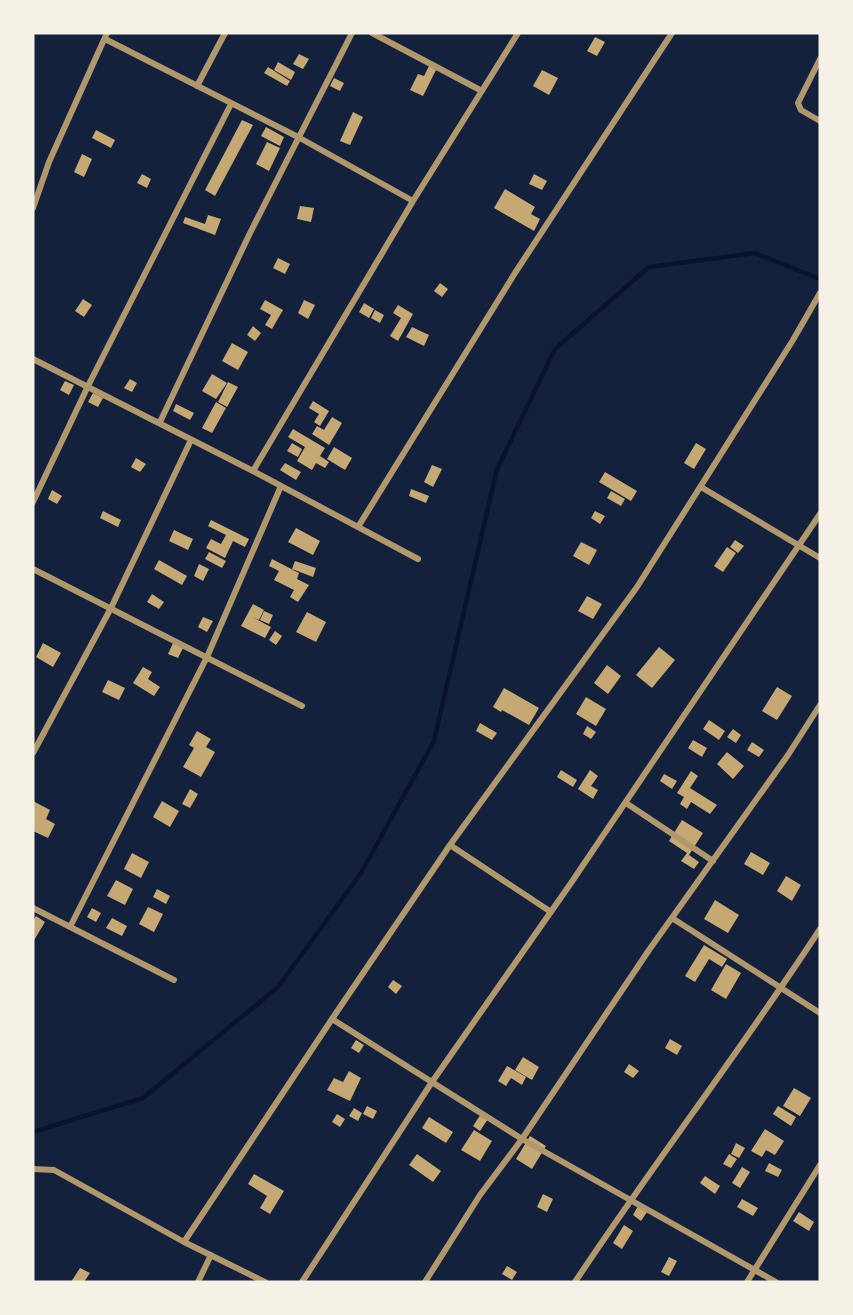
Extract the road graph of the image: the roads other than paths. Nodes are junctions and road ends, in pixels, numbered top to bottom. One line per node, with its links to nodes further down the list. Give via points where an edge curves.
1 (225, 33): 8 (street)
2 (352, 33): 12 (street)
3 (372, 33): 9 (street)
4 (518, 33): 9 (street)
5 (672, 33): 25 (street, via 515,273)
6 (106, 36): 8 (street); 14 (street, via 49,162)
7 (820, 59): 11 (street, via 798,103 801,110)
8 (196, 86): 10 (street)
9 (482, 91): 13 (street)
10 (231, 104): 12 (street); 17 (street)
11 (820, 121)
12 (298, 137): 13 (street); 18 (street)
13 (413, 201): 20 (street)
14 (33, 208)
15 (820, 293): 22 (street)
16 (33, 359): 17 (street)
17 (88, 386): 18 (street); 23 (street)
18 (160, 422): 19 (street)
19 (191, 440): 20 (street); 30 (street)
20 (253, 471): 21 (street)
21 (281, 486): 25 (street); 31 (street)
22 (701, 487): 26 (street); 36 (street, via 637,587)
23 (33, 502)
24 (820, 514): 26 (street)
25 (358, 527): 28 (street)
26 (800, 546): 27 (street); 35 (street)
27 (820, 558)
28 (418, 559)
29 (33, 569): 30 (street)
30 (111, 608): 31 (street); 34 (street)
31 (207, 657): 33 (street); 41 (street)
32 (820, 705): 37 (street)
33 (302, 706)
34 (33, 753)
35 (626, 803): 37 (street); 39 (street)
36 (450, 845): 39 (street); 46 (street)
37 (713, 861): 40 (street)
38 (33, 908): 41 (street)
39 (551, 912): 47 (street)
40 (672, 918): 44 (street); 48 (street)
41 (70, 927): 43 (street)
42 (820, 929): 44 (street)
43 (174, 980)
44 (782, 988): 45 (street); 51 (street)
45 (820, 1013)
46 (332, 1019): 47 (street); 52 (street)
47 (432, 1082): 48 (street); 57 (street)
48 (522, 1139): 51 (street); 58 (street, via 480,1195)
49 (820, 1165): 54 (street)
50 (33, 1169): 52 (street, via 54,1170)
51 (629, 1200): 54 (street); 59 (street)
52 (184, 1242): 53 (street)
53 (211, 1255): 55 (street); 56 (street)
54 (755, 1269): 60 (street); 61 (street)
55 (198, 1282)
56 (265, 1282)
57 (302, 1282)
58 (425, 1282)
59 (575, 1282)
60 (747, 1282)
61 (776, 1282)

